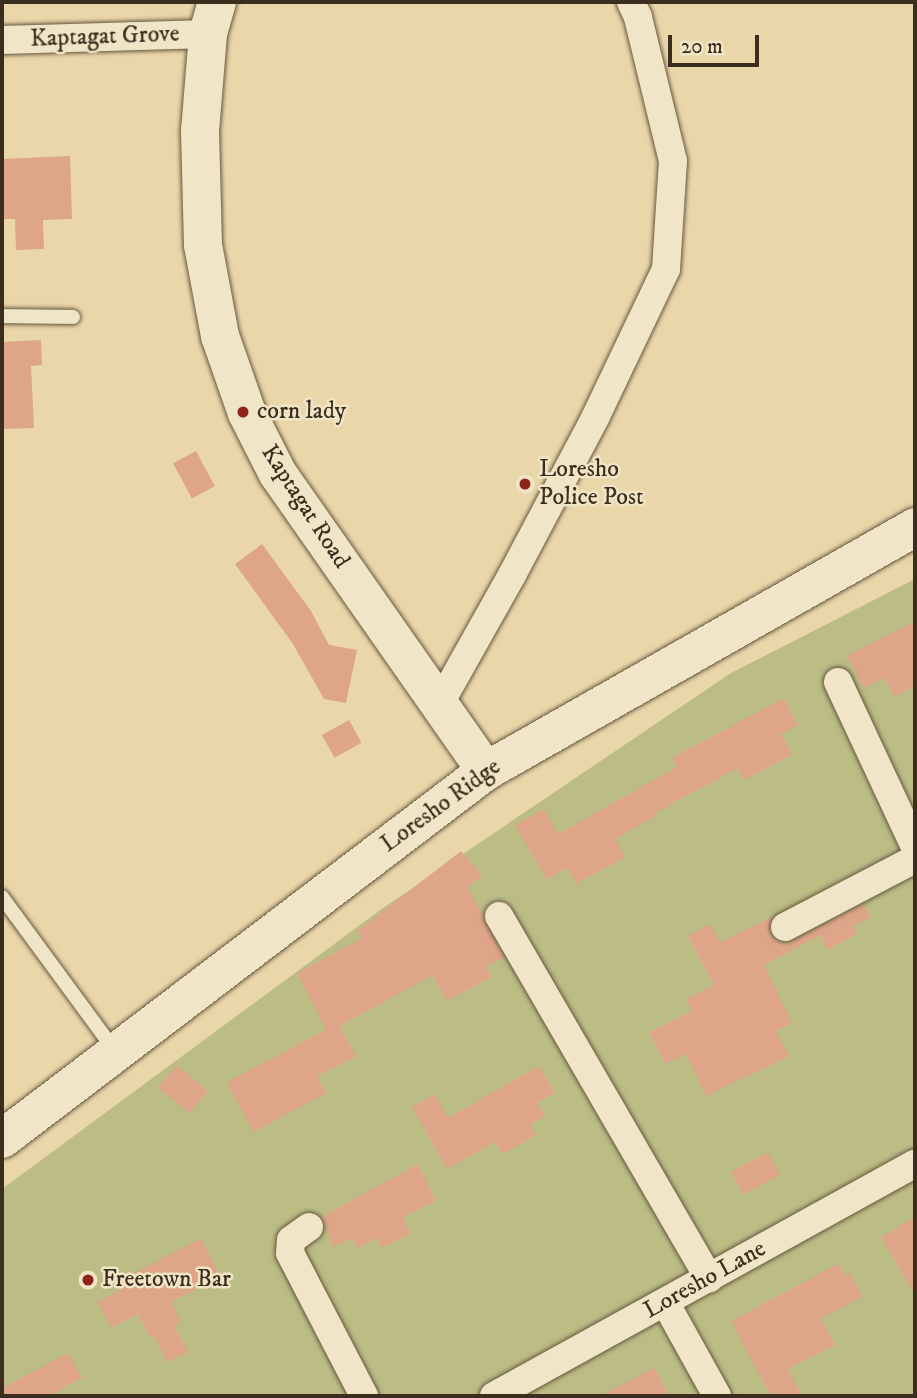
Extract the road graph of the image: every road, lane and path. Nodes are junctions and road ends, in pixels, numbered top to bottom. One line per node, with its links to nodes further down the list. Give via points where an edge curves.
1 (631, 2): 8 (street, via 673,162 666,269 595,418)
2 (213, 18): 3 (street, Kaptagat Grove); 8 (main road, Kaptagat Road, via 200,131 203,245 220,335 247,413 278,474)
3 (2, 40)
4 (2, 316): 5 (lane)
5 (72, 317)
6 (915, 527): 9 (main road, Loresho Ridge)
7 (838, 682): 10 (street)
8 (439, 705): 9 (main road, Kaptagat Road)
9 (486, 771): 15 (main road, Loresho Ridge)
10 (915, 847)
11 (915, 859): 14 (street)
12 (2, 897): 15 (lane)
13 (499, 916): 19 (street)
14 (785, 927)
15 (116, 1052): 16 (main road, Loresho Ridge)
16 (2, 1139)
17 (915, 1164): 19 (street, Loresho Lane)
18 (309, 1227): 21 (street, via 291,1241 290,1253)
19 (709, 1278): 20 (street, Loresho Lane)
20 (665, 1302): 22 (street, Loresho Lane); 23 (street)
21 (364, 1396)
22 (494, 1396)
23 (717, 1396)

